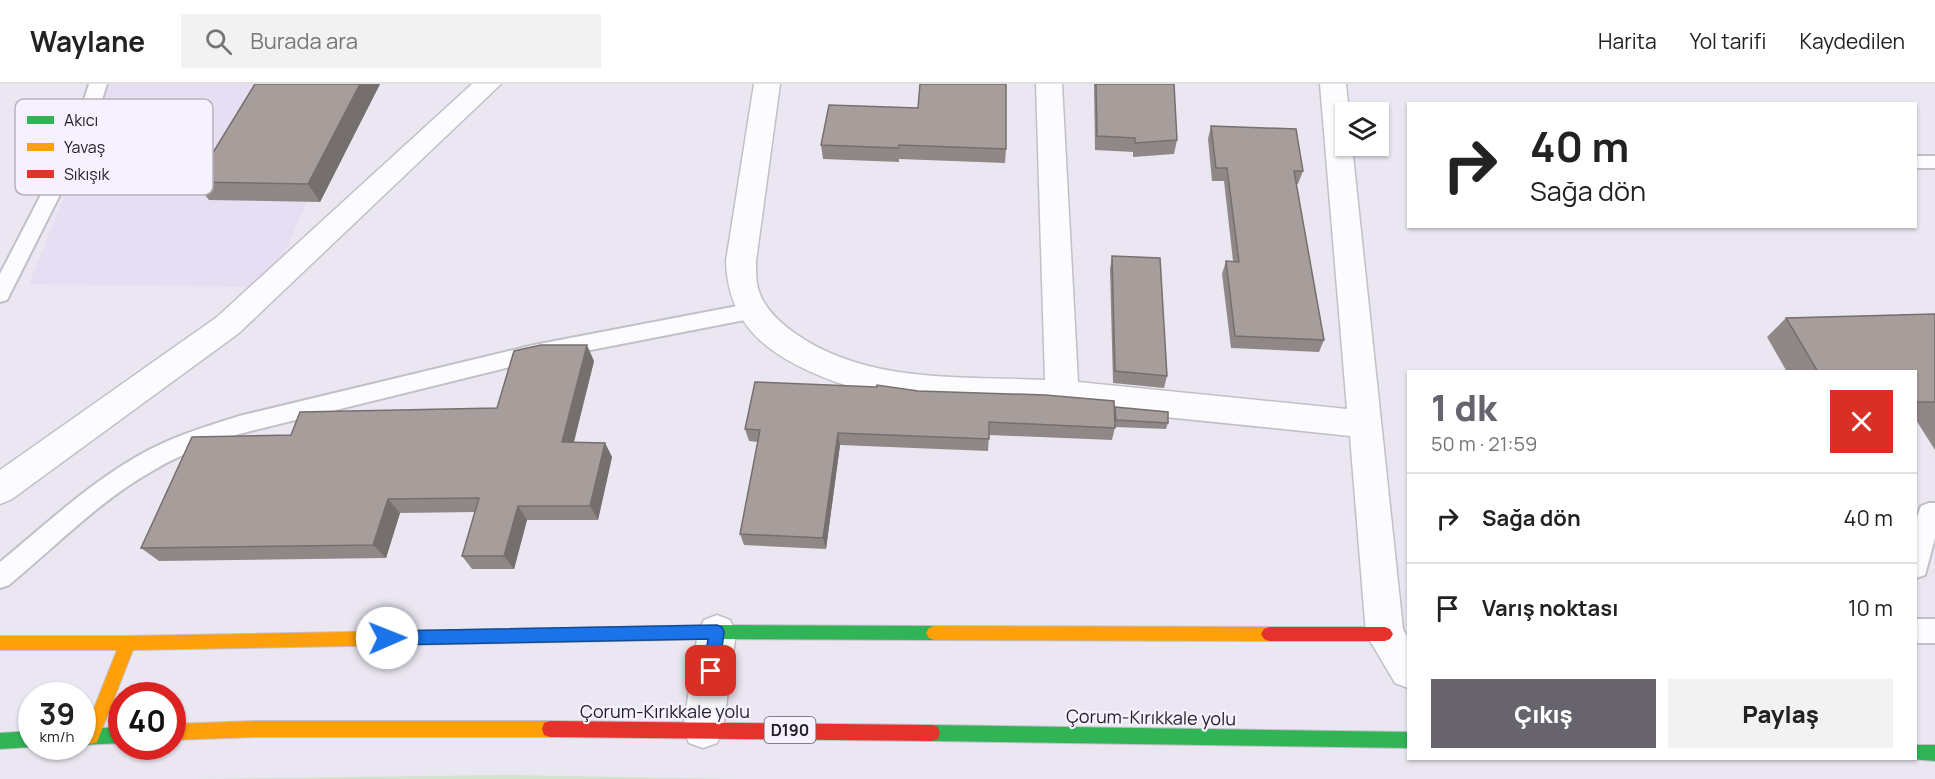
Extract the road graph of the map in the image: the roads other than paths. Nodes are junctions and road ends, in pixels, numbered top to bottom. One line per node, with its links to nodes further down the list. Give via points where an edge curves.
1 (98, 84): 6 (lane)
2 (488, 84): 14 (street, via 228,325)
3 (767, 84): 11 (street, via 741,261 742,285)
4 (1049, 84): 12 (street)
5 (1333, 84): 13 (street)
6 (93, 99)
7 (1917, 162): 8 (lane)
8 (1935, 162)
9 (50, 195): 10 (lane)
10 (0, 294)
11 (753, 311): 12 (street, via 770,332 797,351 864,379 897,386); 17 (lane, via 534,353 207,435 145,463 115,482)
12 (1062, 394): 13 (street)
13 (1365, 424): 21 (street)
14 (0, 489)
15 (1935, 513): 16 (lane, via 1929,513)
16 (1917, 563)
17 (0, 577)
18 (1917, 631): 19 (lane)
19 (1935, 631)
20 (717, 632): 21 (main road); 23 (main road); 26 (street)
21 (1397, 634): 24 (street)
22 (0, 643): 23 (main road)
23 (128, 643): 25 (main road)
24 (1407, 667)
25 (96, 716)
26 (704, 729): 27 (main road, Çorum-Kırıkkale yolu / D190); 29 (main road, Çorum-Kırıkkale yolu / D190)
27 (186, 731)
28 (18, 740): 30 (main road)
29 (1407, 740)
30 (0, 741)
31 (1917, 753): 32 (main road)
32 (1935, 753)

